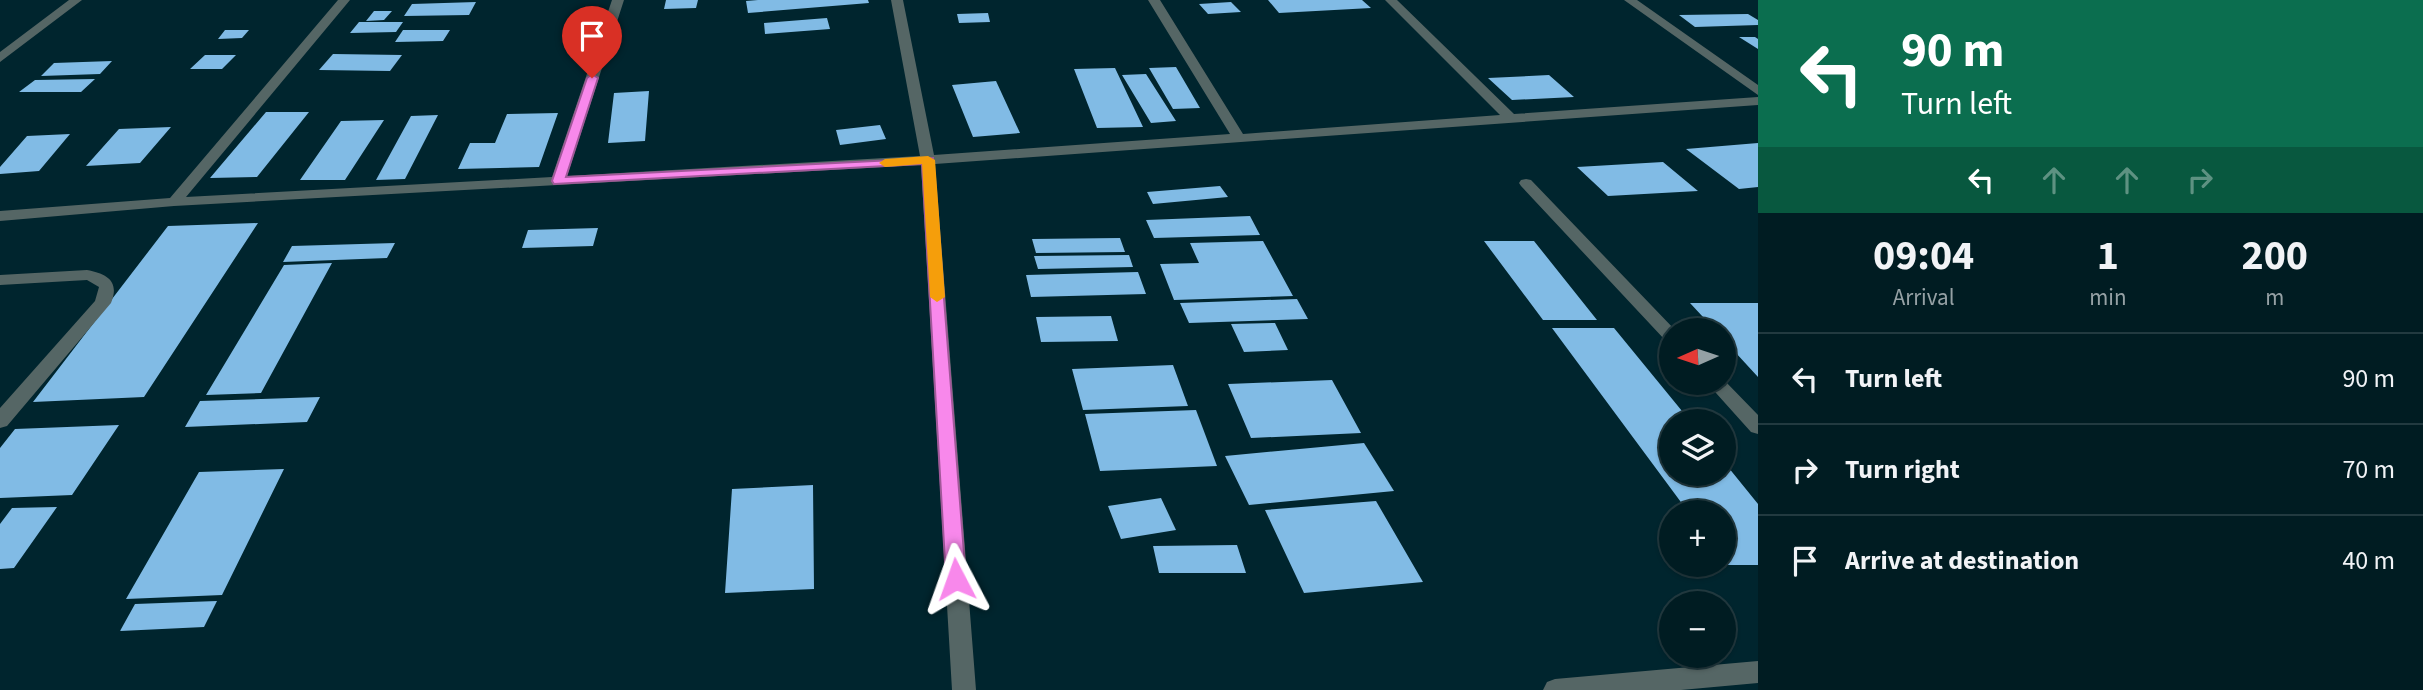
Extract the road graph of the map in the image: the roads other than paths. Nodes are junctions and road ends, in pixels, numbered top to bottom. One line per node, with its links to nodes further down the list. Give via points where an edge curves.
1 (76, 0): 8 (street)
2 (344, 0): 16 (street)
3 (618, 0): 14 (street)
4 (897, 0): 13 (street)
5 (1154, 0): 12 (street)
6 (1391, 0): 11 (street)
7 (1630, 0): 9 (street)
8 (0, 58)
9 (1758, 91)
10 (1758, 101): 11 (street)
11 (1511, 119): 12 (street)
12 (1239, 138): 13 (street)
13 (928, 160): 14 (street); 24 (street)
14 (558, 181): 16 (street)
15 (1527, 183): 19 (street)
16 (174, 202): 17 (street)
17 (0, 216)
18 (0, 280): 21 (street, via 87,275 100,277 109,290 103,303)
19 (1659, 323)
20 (1728, 396): 22 (street)
21 (0, 421)
22 (1758, 427)
23 (1758, 672): 25 (street)
24 (964, 690)
25 (1555, 690)

